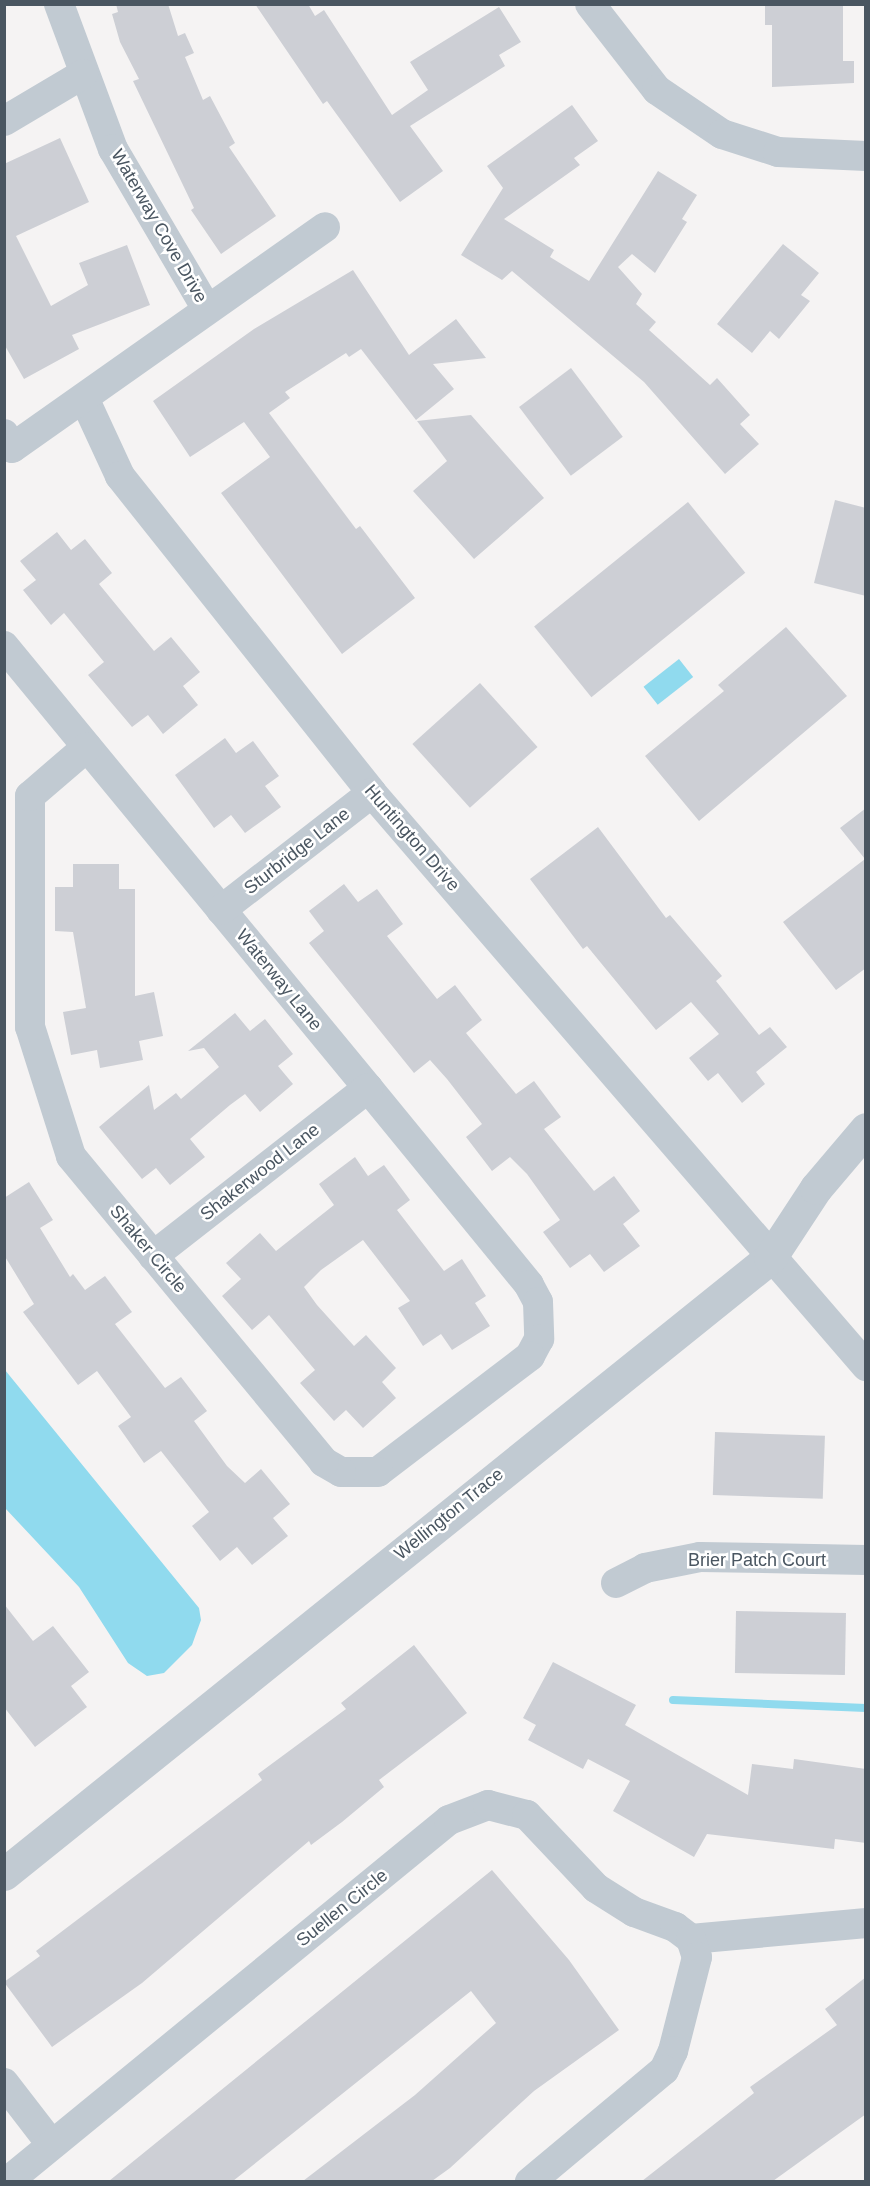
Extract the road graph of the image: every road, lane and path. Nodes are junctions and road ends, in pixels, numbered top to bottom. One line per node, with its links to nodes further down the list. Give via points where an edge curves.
1 (59, 4): 3 (street, Waterway Cove Drive)
2 (590, 4): 5 (street, via 657,90 722,134 778,152)
3 (83, 74): 4 (street); 7 (street, Waterway Cove Drive, via 113,149)
4 (4, 121)
5 (866, 156)
6 (325, 227): 7 (street)
7 (207, 309): 8 (street, Waterway Cove Drive)
8 (84, 398): 9 (street, Waterway Cove Drive, via 12,448); 12 (street, Huntington Drive, via 120,476)
9 (4, 434)
10 (4, 646): 11 (street, Waterway Lane)
11 (87, 747): 13 (street, Waterway Lane); 16 (street, Shaker Circle, via 30,796 30,1027 71,1156)
12 (372, 793): 13 (street, Sturbridge Lane); 17 (street, Huntington Drive)
13 (221, 910): 14 (street, Waterway Lane)
14 (368, 1088): 16 (street, Shakerwood Lane); 18 (street, Waterway Lane, via 529,1285)
15 (866, 1129): 17 (street, Wellington Trace, via 816,1188)
16 (153, 1256): 18 (street, Shaker Circle, via 324,1462 350,1473 378,1472 395,1463 521,1363 539,1339)
17 (770, 1258): 19 (street, Huntington Drive); 22 (street, Wellington Trace)
18 (542, 1320)
19 (866, 1366)
20 (866, 1560): 21 (street, Brier Patch Court, via 700,1557 645,1568)
21 (616, 1583)
22 (4, 1874)
23 (866, 1923): 24 (street)
24 (691, 1939): 26 (street, Suellen Circle, via 596,1888 528,1815 488,1805 467,1810); 28 (street, via 697,1957 673,2051 664,2070)
25 (4, 2083): 26 (street)
26 (52, 2145): 27 (street, Suellen Circle)
27 (7, 2181)
28 (530, 2181)

